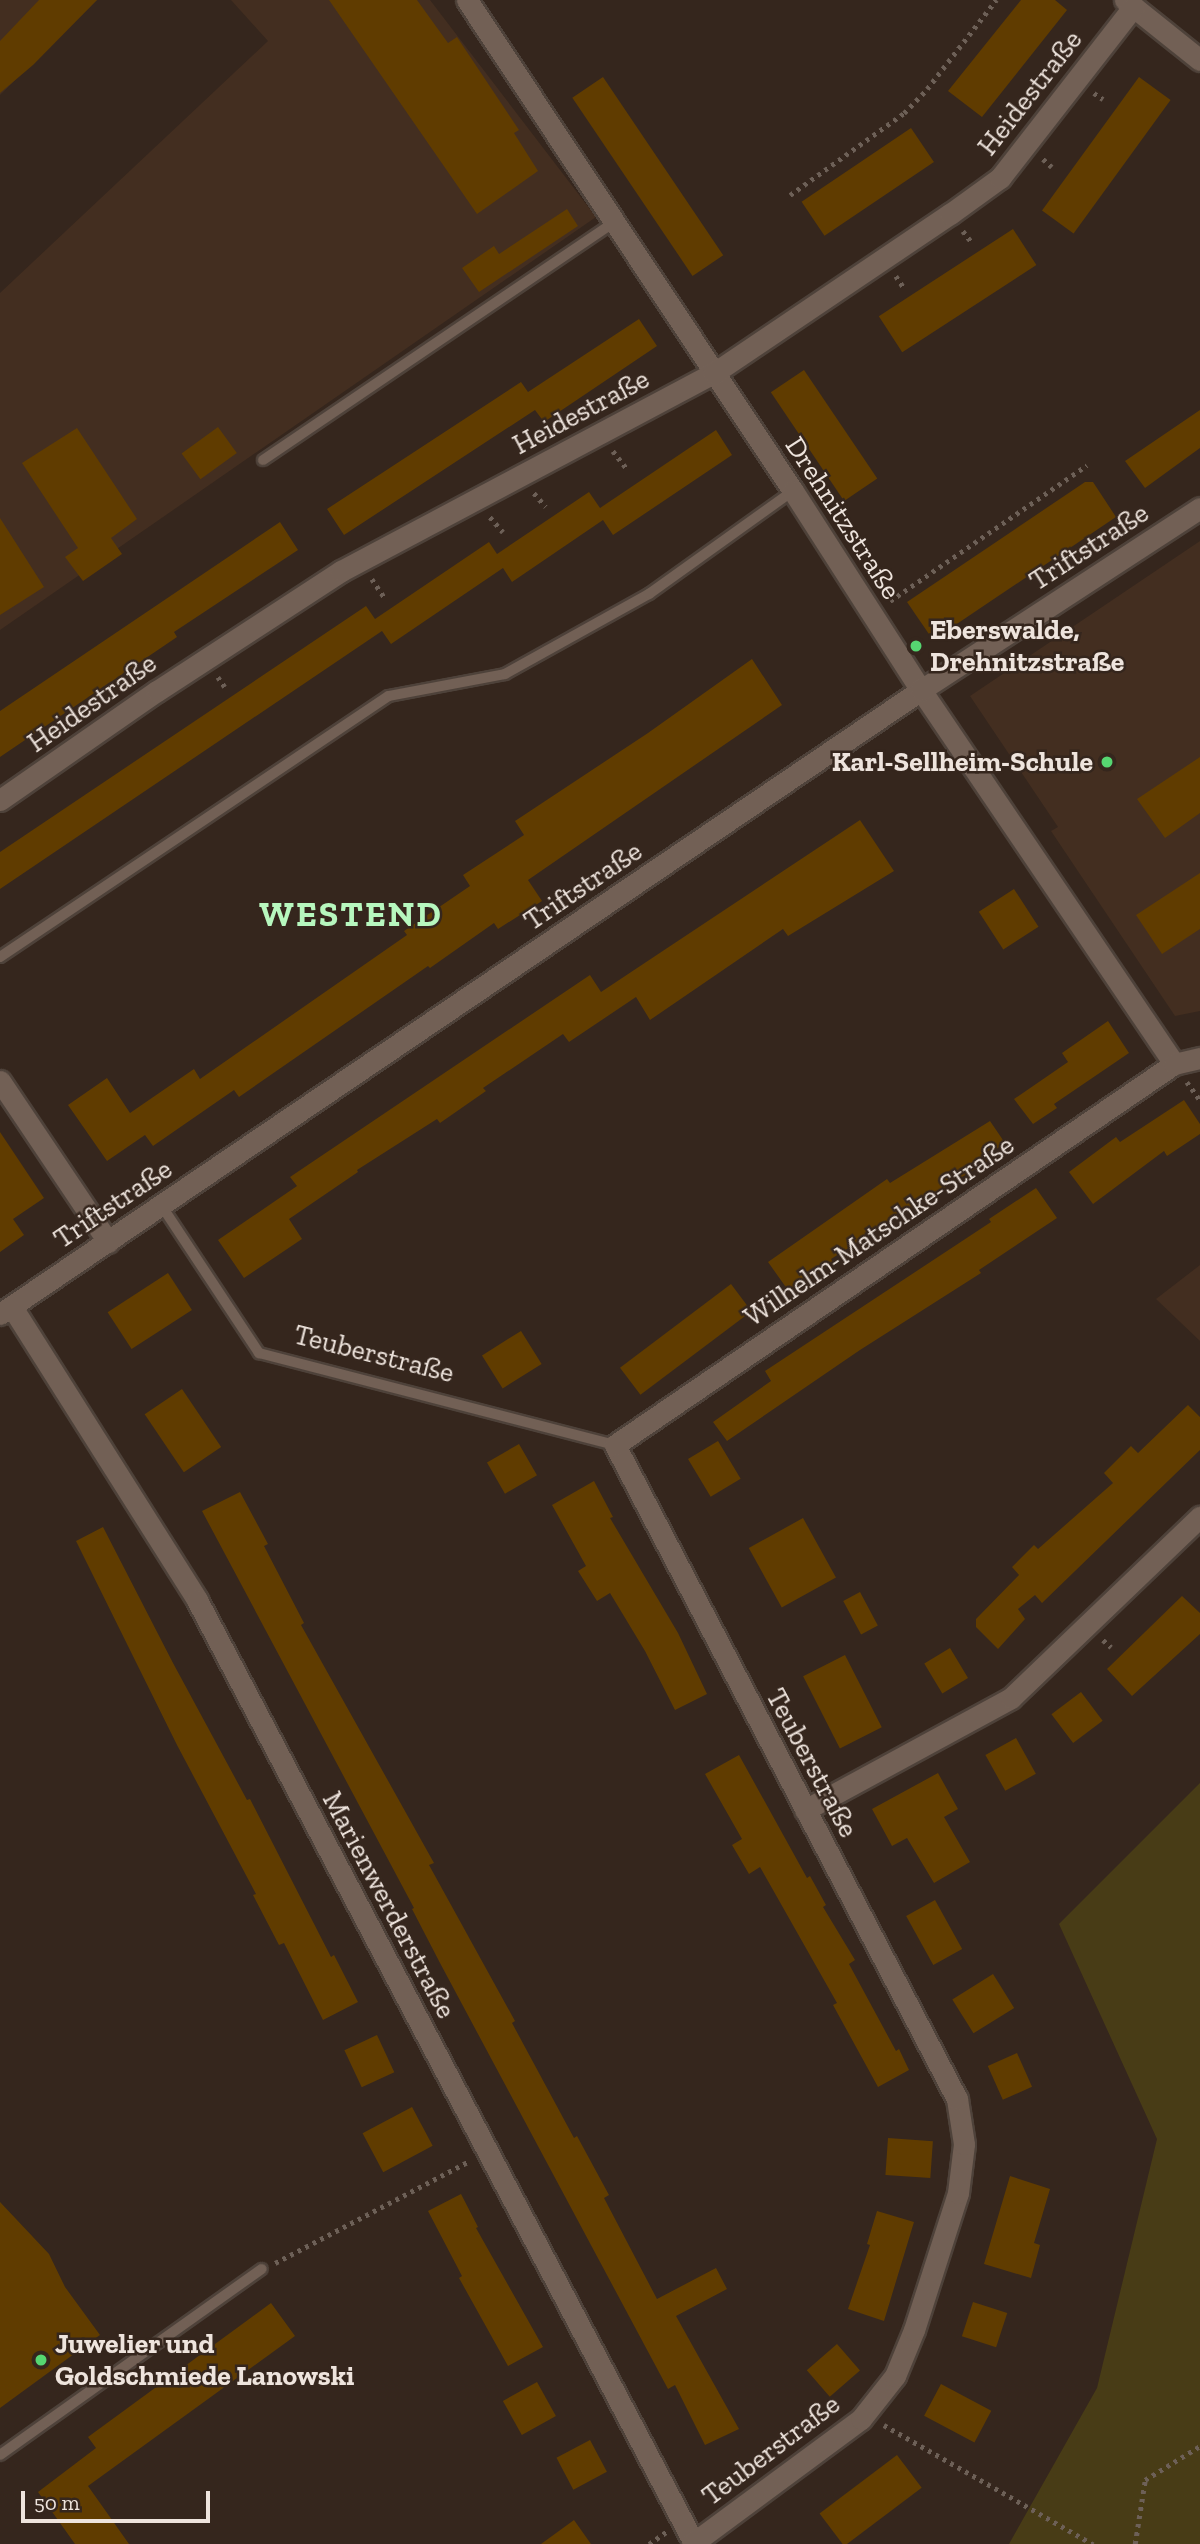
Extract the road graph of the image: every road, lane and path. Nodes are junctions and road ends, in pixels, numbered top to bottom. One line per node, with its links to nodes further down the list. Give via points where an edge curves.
1 (996, 0): 5 (path, via 904,113)
2 (1129, 4): 4 (street); 7 (street, Heidestraße, via 1000,178)
3 (480, 5): 6 (street, Drehnitzstraße)
4 (1200, 60)
5 (790, 195)
6 (615, 222): 7 (street, Drehnitzstraße); 8 (lane)
7 (714, 373): 10 (street, Drehnitzstraße); 14 (street, Heidestraße, via 341,571)
8 (263, 460)
9 (1087, 465): 12 (path)
10 (793, 491): 12 (street, Drehnitzstraße); 15 (lane, via 649,594 505,674 388,696)
11 (1200, 508): 13 (street, Triftstraße)
12 (872, 614): 13 (street, Drehnitzstraße)
13 (921, 690): 17 (street, Drehnitzstraße); 19 (street, Triftstraße)
14 (0, 800)
15 (0, 957)
16 (1200, 1058): 17 (street)
17 (1174, 1064): 22 (street, Wilhelm-Matschke-Straße)
18 (0, 1081): 20 (street)
19 (161, 1205): 20 (street, Triftstraße); 22 (lane, Teuberstraße, via 259,1353)
20 (108, 1242): 21 (street, Triftstraße)
21 (6, 1311): 25 (street, Marienwerderstraße, via 197,1600)
22 (615, 1445): 24 (street, Teuberstraße)
23 (1200, 1517): 24 (street, via 1011,1698)
24 (805, 1810): 27 (street, Teuberstraße, via 957,2099 964,2144 958,2193 914,2330 895,2376)
25 (488, 2152): 26 (path); 30 (street, Marienwerderstraße)
26 (262, 2269): 29 (lane)
27 (865, 2414): 30 (street, Teuberstraße); 31 (path)
28 (1200, 2446): 32 (path, via 1145,2480)
29 (0, 2455)
30 (693, 2543)
31 (1093, 2544)
32 (1135, 2544)

